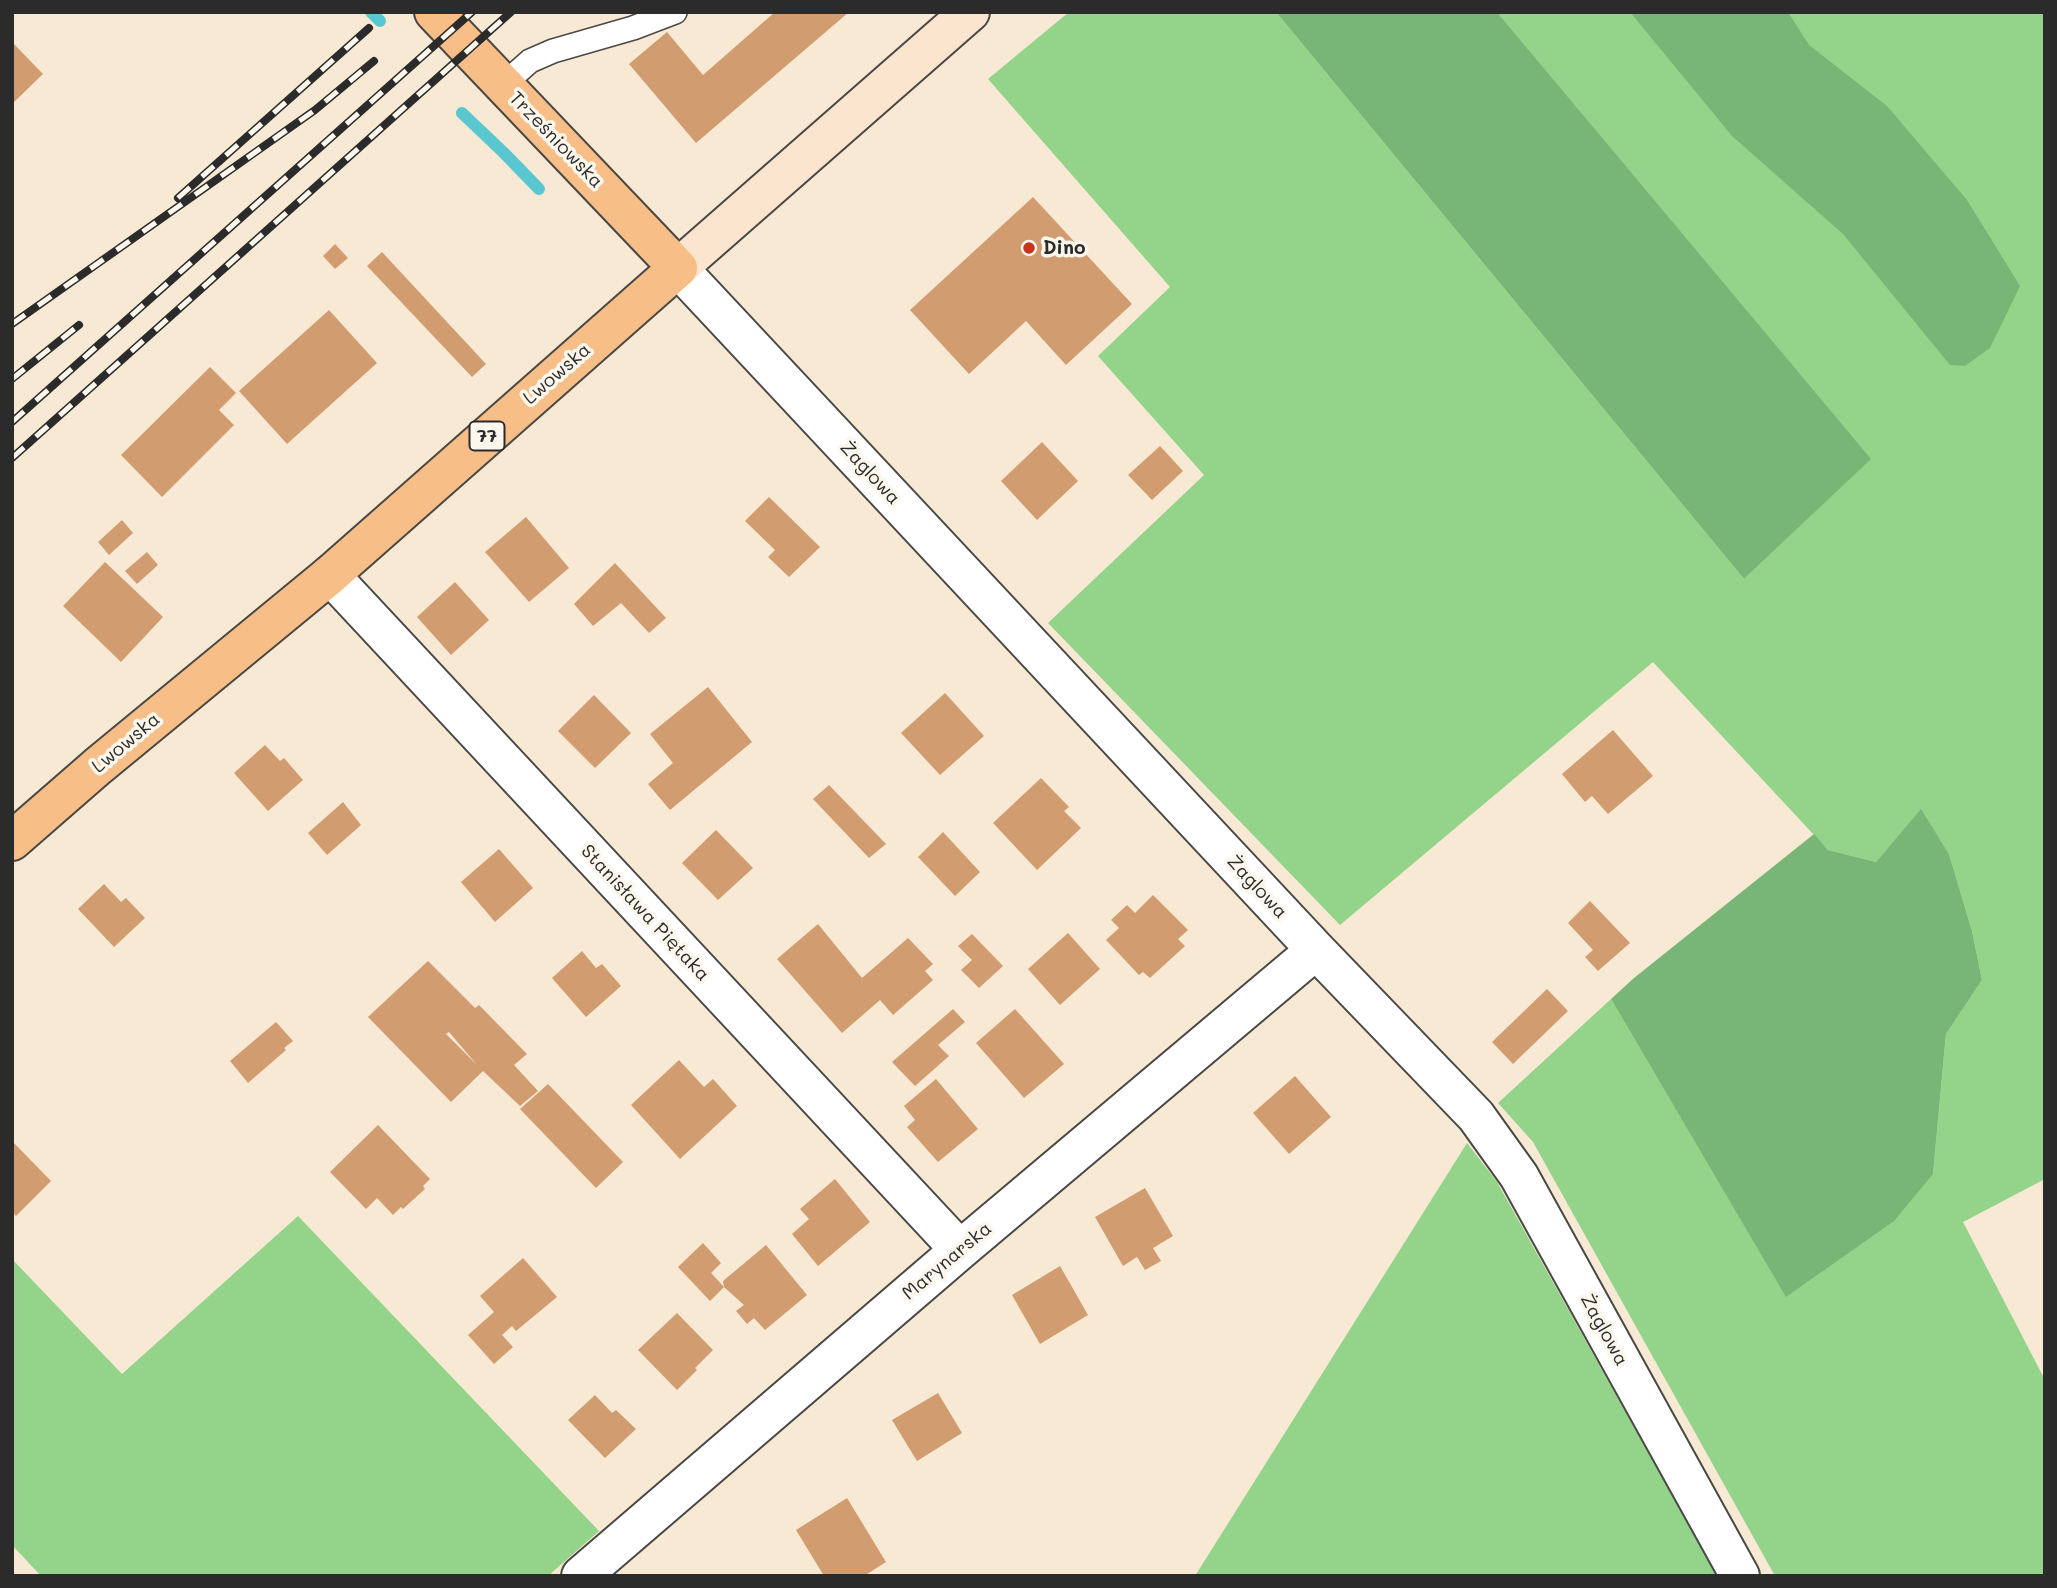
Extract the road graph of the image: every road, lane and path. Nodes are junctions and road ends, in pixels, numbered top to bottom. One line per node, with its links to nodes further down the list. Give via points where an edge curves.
1 (434, 12): 4 (main road, Trześniowska)
2 (675, 12): 4 (lane, via 553,51 530,61)
3 (970, 12): 5 (main road, Lwowska)
4 (503, 85): 5 (main road, Trześniowska)
5 (678, 268): 6 (main road, Lwowska / 77); 8 (street, Żaglowa)
6 (330, 575): 7 (main road, Lwowska / 77); 9 (street, Stanisława Piętaka)
7 (12, 841)
8 (1316, 950): 9 (street, Marynarska); 11 (street, Żaglowa, via 1476,1116 1519,1176)
9 (960, 1250): 10 (street, Marynarska)
10 (581, 1576)
11 (1741, 1576)

